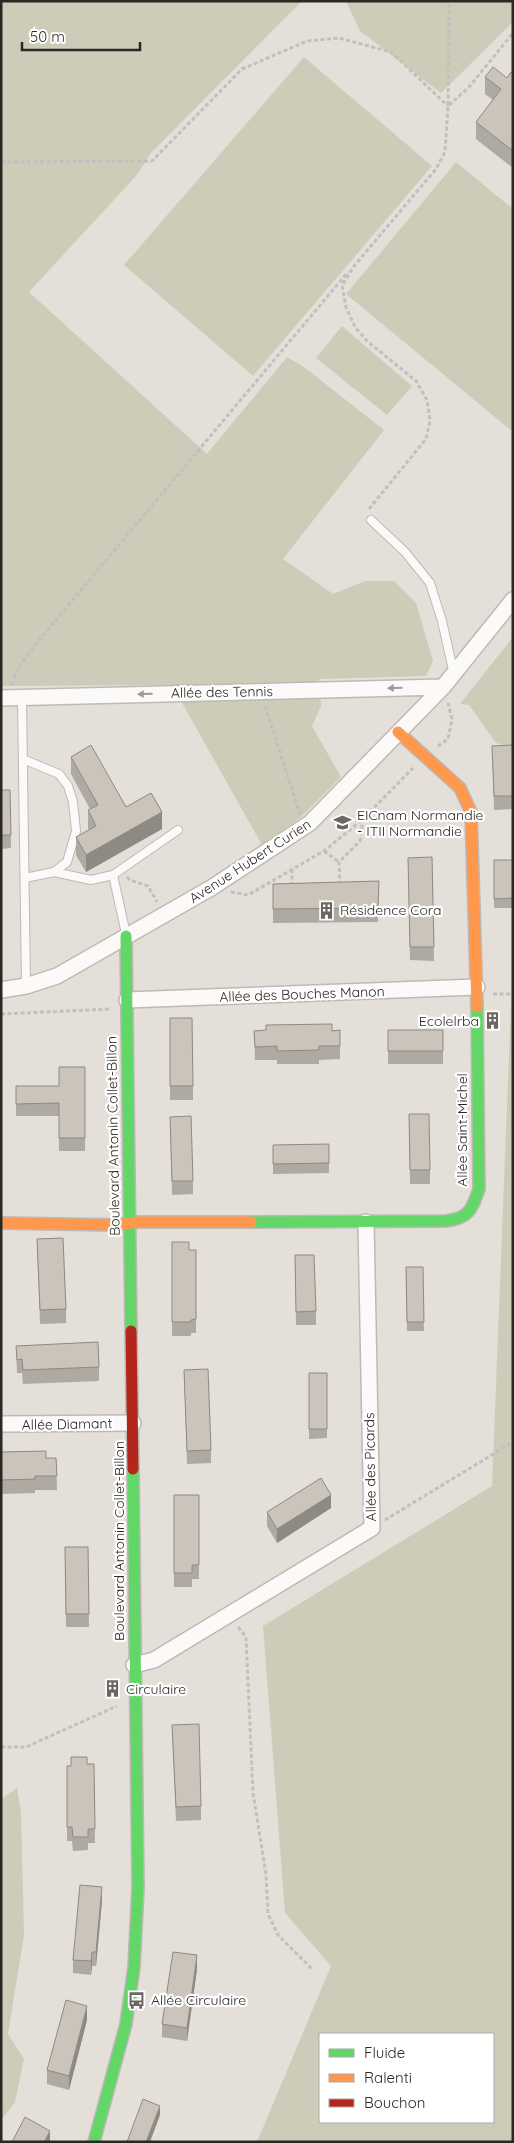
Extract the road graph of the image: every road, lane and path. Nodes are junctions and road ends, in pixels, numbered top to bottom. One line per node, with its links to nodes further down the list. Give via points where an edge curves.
1 (449, 1): 3 (path)
2 (513, 33): 3 (path, via 469,87)
3 (448, 106): 4 (path, via 391,52 339,38 307,41 242,69 152,161); 5 (path, via 445,152 436,169)
4 (1, 162)
5 (354, 266): 6 (path, via 342,285 346,307 355,326 367,341 416,381 427,400 430,420 426,439 369,509 368,518); 11 (path, via 36,645 17,670)
6 (371, 520): 8 (lane, via 405,552 430,583)
7 (513, 600): 8 (street, Avenue Hubert Curien)
8 (454, 674): 9 (street, Avenue Hubert Curien)
9 (444, 687): 10 (street, Allée des Tennis, one-way to 10); 12 (street, Avenue Hubert Curien); 13 (path, via 452,719 448,739)
10 (260, 691): 11 (street, Allée des Tennis, one-way to 11); 15 (path)
11 (11, 698): 14 (lane)
12 (398, 732): 13 (street, Allée Saint-Michel); 26 (street, Avenue Hubert Curien, via 310,823)
13 (426, 755): 16 (path); 31 (street, Allée Saint-Michel, via 460,788 471,812)
14 (23, 759): 22 (lane, via 59,774 68,786 73,802 76,831 68,862); 24 (lane)
15 (301, 817)
16 (363, 819): 18 (path); 19 (path, via 360,841)
17 (178, 830): 20 (lane)
18 (324, 851): 19 (path); 21 (path)
19 (338, 862): 25 (path)
20 (121, 869): 23 (lane); 28 (path, via 130,880 148,886)
21 (292, 869): 26 (path, via 248,895); 27 (path)
22 (54, 872): 23 (lane, via 91,880); 24 (lane)
23 (113, 875): 29 (lane)
24 (25, 878): 30 (lane)
25 (340, 887)
26 (211, 888): 28 (street, Avenue Hubert Curien)
27 (292, 888)
28 (165, 915): 29 (street, Avenue Hubert Curien)
29 (126, 936): 30 (street, Avenue Hubert Curien, via 57,976); 33 (street, Boulevard Antonin Collet-Billon)
30 (26, 986): 32 (street, Avenue Hubert Curien)
31 (477, 987): 33 (street, Allée des Bouches Manon); 35 (street, Allée Saint-Michel, via 479,1189 471,1211 456,1220)
32 (1, 990)
33 (127, 1004): 34 (path); 37 (street, Boulevard Antonin Collet-Billon)
34 (1, 1014)
35 (366, 1222): 37 (street, Allée Saint-Michel); 41 (street, Allée des Picards)
36 (1, 1223): 37 (street, Allée Saint-Michel)
37 (129, 1223): 38 (street, Boulevard Antonin Collet-Billon)
38 (133, 1423): 39 (street, Allée Diamant); 43 (street, Boulevard Antonin Collet-Billon)
39 (1, 1424)
40 (513, 1442): 41 (path)
41 (372, 1528): 42 (street, Allée des Picards)
42 (220, 1620): 43 (street, Allée des Picards, via 154,1660); 46 (path, via 240,1628 246,1637 253,1792 266,1874 268,1914 278,1935)
43 (134, 1665): 44 (street, Boulevard Antonin Collet-Billon)
44 (134, 1700): 45 (path, via 26,1747); 47 (street, Boulevard Antonin Collet-Billon, via 138,1888 134,1967 126,2024)
45 (1, 1746)
46 (313, 1970)
47 (94, 2142)

